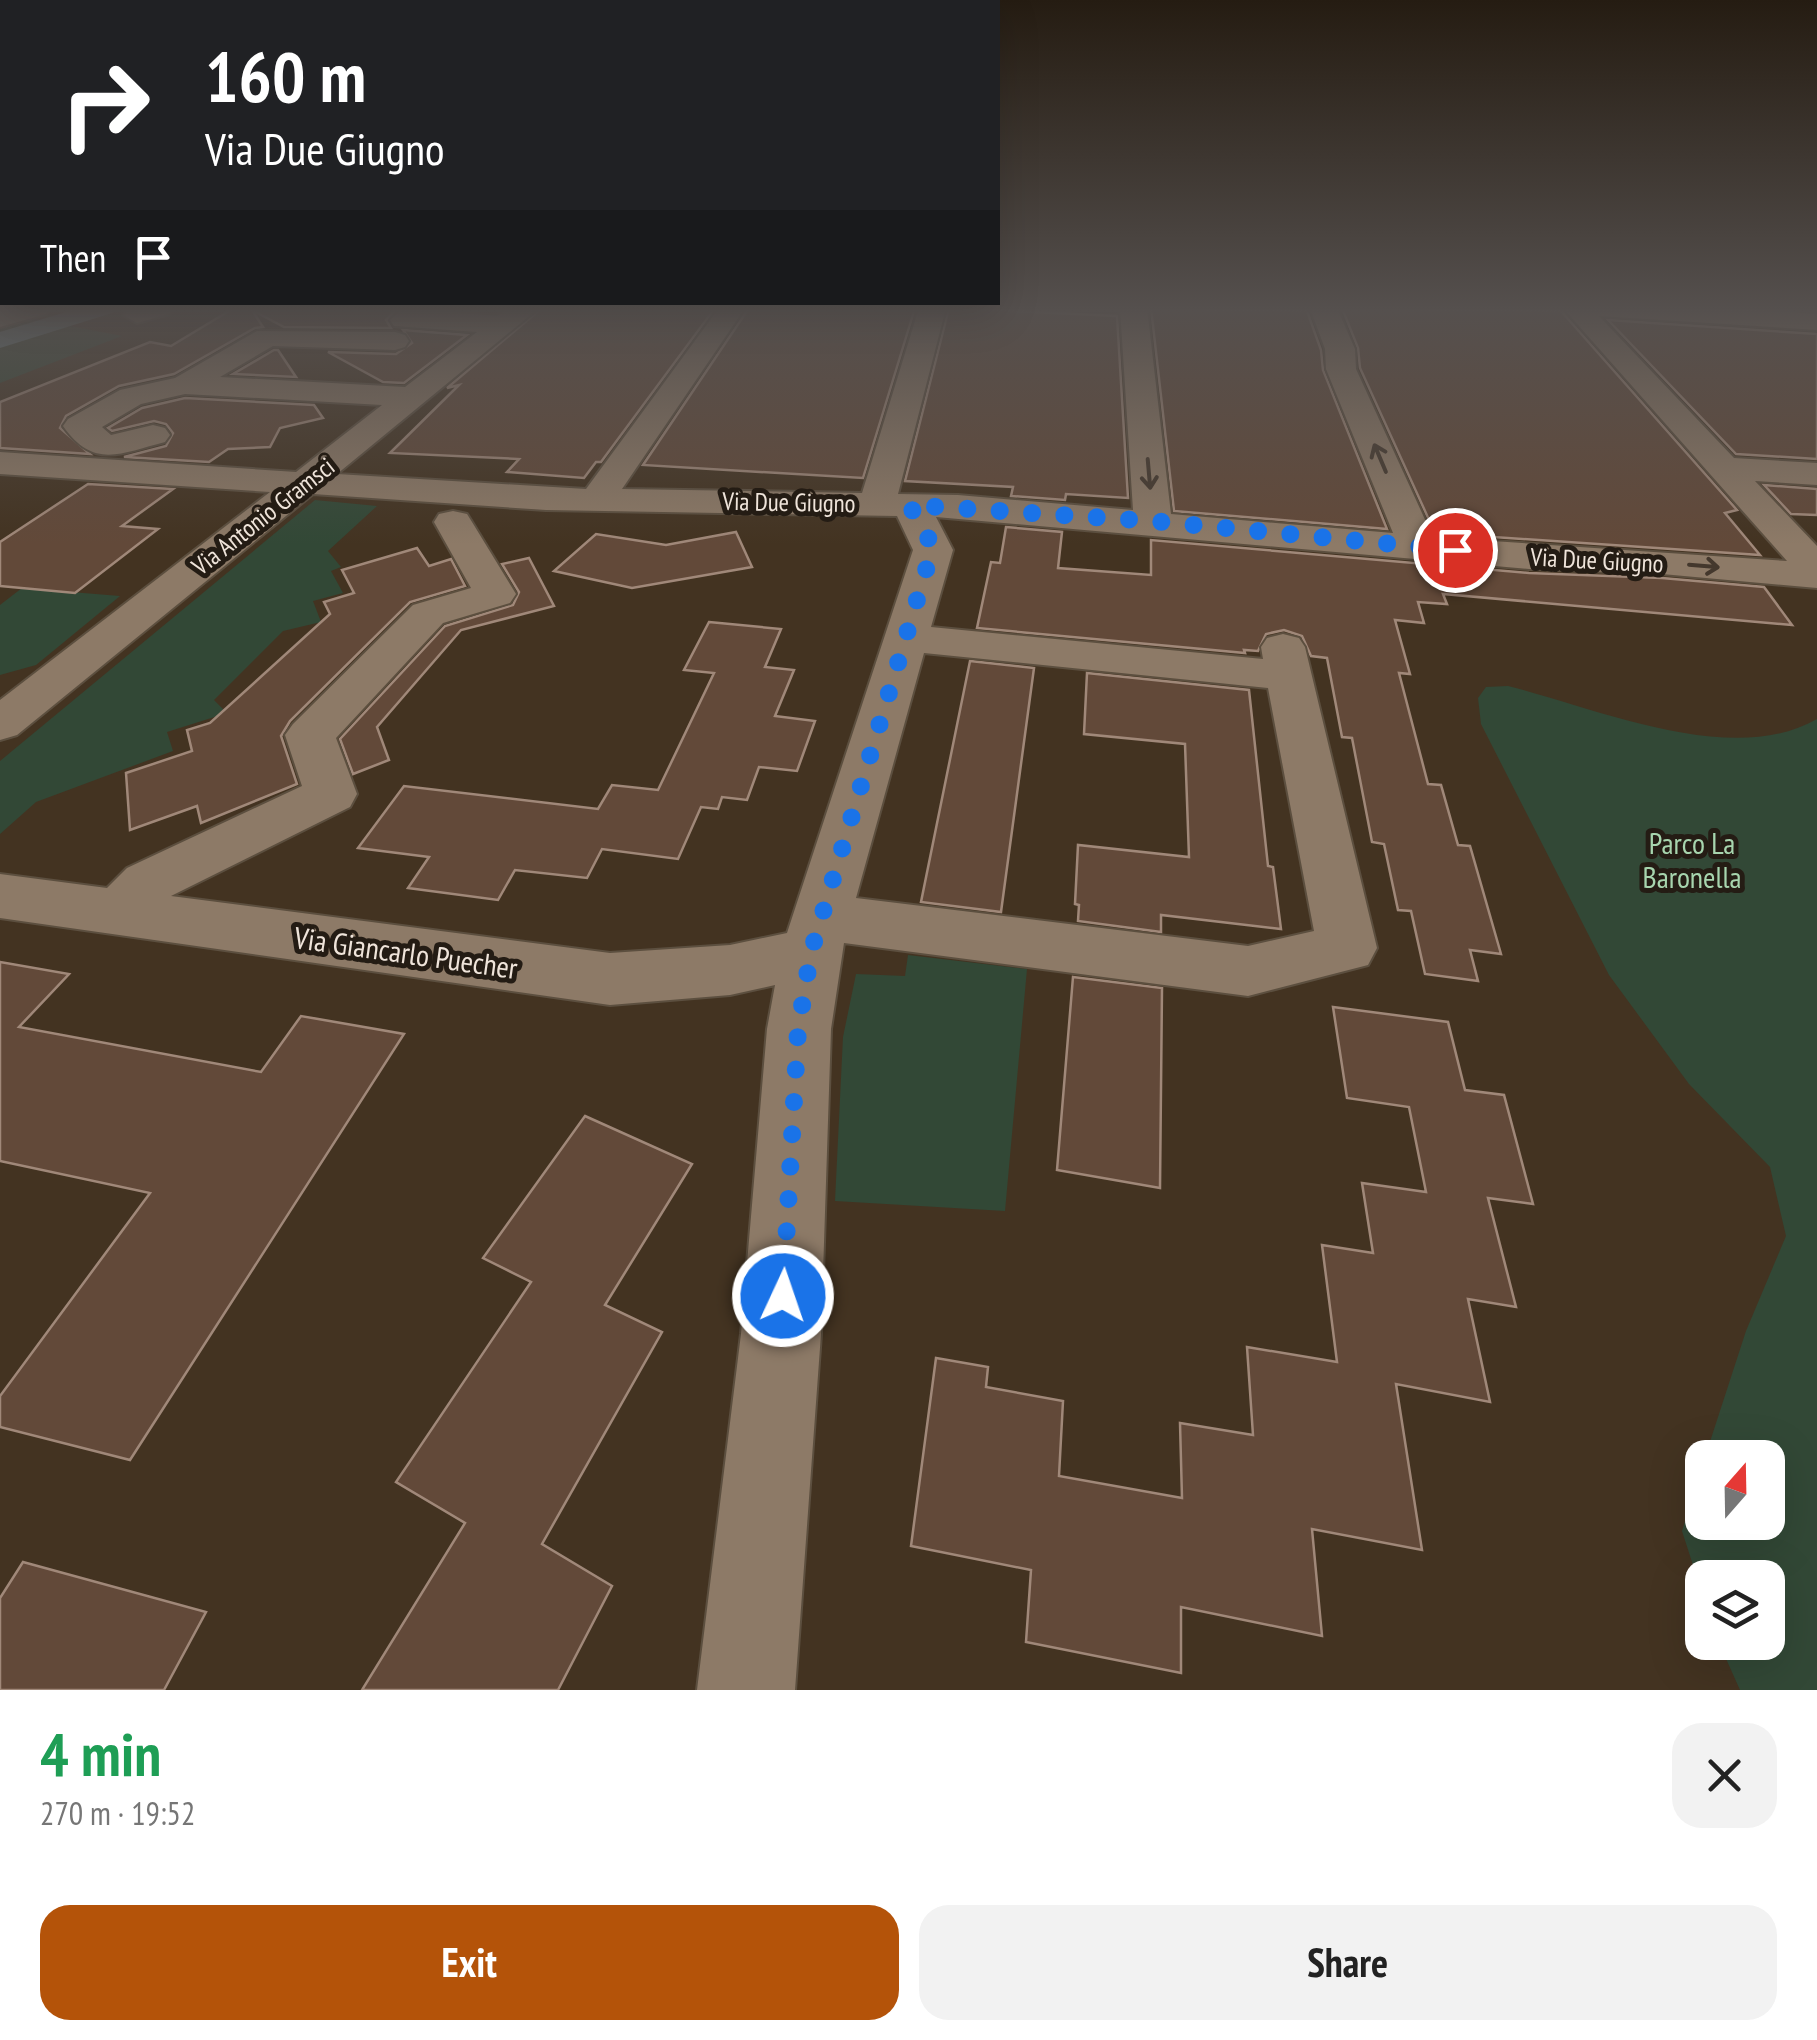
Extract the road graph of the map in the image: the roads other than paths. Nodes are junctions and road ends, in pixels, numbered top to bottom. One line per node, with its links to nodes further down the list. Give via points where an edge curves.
1 (176, 387): 10 (street, via 131,396 80,426 104,447 153,435 200,440 210,456)
2 (220, 387): 9 (street)
3 (426, 387): 9 (street, Via Antonio Gramsci)
4 (677, 387): 15 (street)
5 (917, 387): 16 (street)
6 (1141, 387): 17 (street, one-way to 17)
7 (1349, 387): 19 (street, one-way to 7)
8 (1648, 387): 12 (street)
9 (413, 397): 14 (street, Via Antonio Gramsci)
10 (279, 452)
11 (0, 462): 14 (street, Via Due Giugno)
12 (1721, 468): 13 (street); 20 (street)
13 (1817, 474)
14 (304, 483): 15 (street, Via Due Giugno); 22 (street, Via Antonio Gramsci)
15 (598, 500): 16 (street, Via Due Giugno)
16 (893, 504): 17 (street, Via Due Giugno); 21 (street, via 926,531 932,550)
17 (1153, 521): 19 (street, Via Due Giugno)
18 (452, 522): 24 (street, via 495,594 428,614 310,735 331,794 147,883)
19 (1418, 547): 20 (street, Via Due Giugno, one-way to 20)
20 (1817, 573)
21 (908, 638): 25 (street); 25 (street, Via Giancarlo Puecher, via 1286,662 1347,948 1248,971)
22 (9, 710)
23 (0, 896): 24 (street, Via Giancarlo Puecher)
24 (119, 913): 25 (street, Via Giancarlo Puecher, via 610,979 730,970)
25 (817, 935): 26 (street, via 798,1030 781,1334)
26 (746, 1690)

